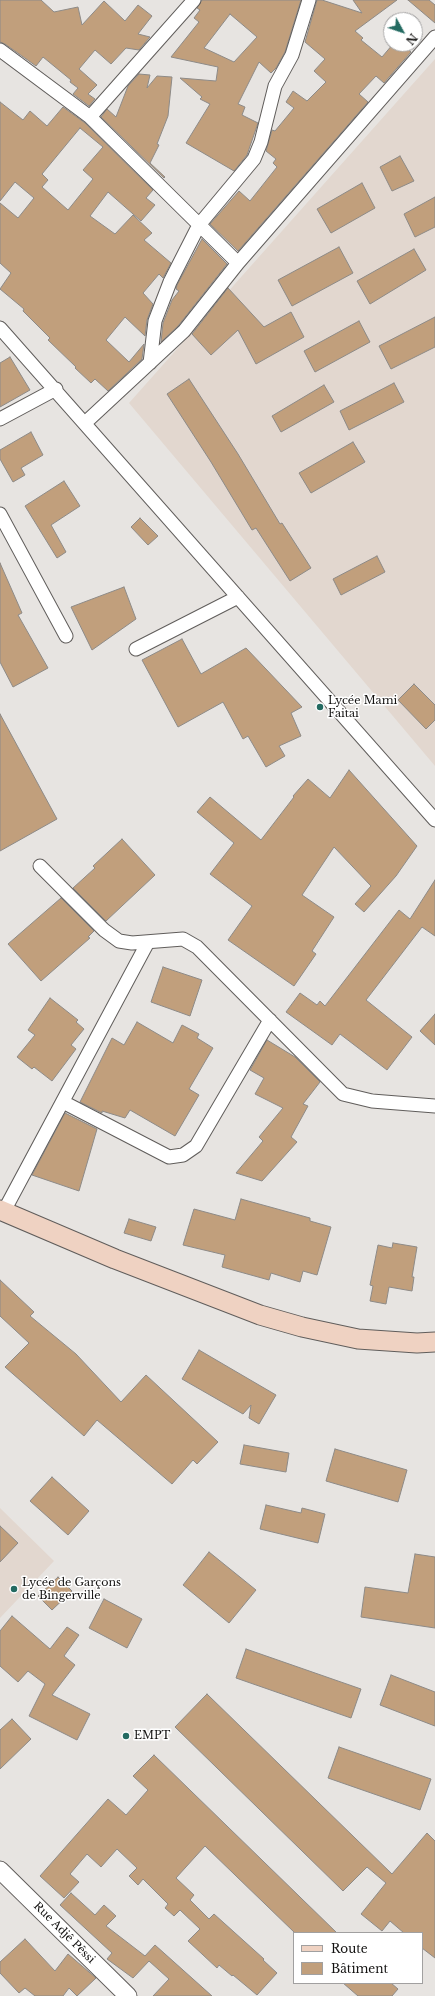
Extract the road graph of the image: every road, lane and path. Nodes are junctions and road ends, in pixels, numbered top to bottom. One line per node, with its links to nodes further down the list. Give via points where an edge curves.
1 (194, 0): 5 (street)
2 (309, 0): 6 (street, via 292,55 275,86 262,142 254,159)
3 (435, 37): 7 (street)
4 (0, 50): 5 (street)
5 (90, 118): 6 (street)
6 (199, 225): 7 (street); 9 (street, via 170,282 155,321)
7 (238, 263): 9 (street, via 184,331)
8 (0, 328): 10 (street)
9 (150, 363): 12 (street)
10 (56, 389): 11 (street); 12 (street)
11 (0, 419)
12 (85, 423): 14 (street)
13 (0, 514): 15 (street)
14 (238, 597): 16 (street); 17 (street)
15 (66, 636)
16 (136, 649)
17 (435, 820)
18 (40, 866): 19 (street, via 104,930 119,941)
19 (148, 942): 20 (street, via 183,939 197,948); 21 (street)
20 (270, 1020): 21 (street, via 196,1146 183,1156 168,1157); 22 (street, via 343,1094 372,1100)
21 (63, 1102): 23 (street)
22 (435, 1106)
23 (2, 1210): 24 (main road, via 115,1259 260,1315 302,1328 358,1339)
24 (435, 1342)
25 (0, 1870): 26 (street, Rue Adjê Pêssi)
26 (128, 1996)

